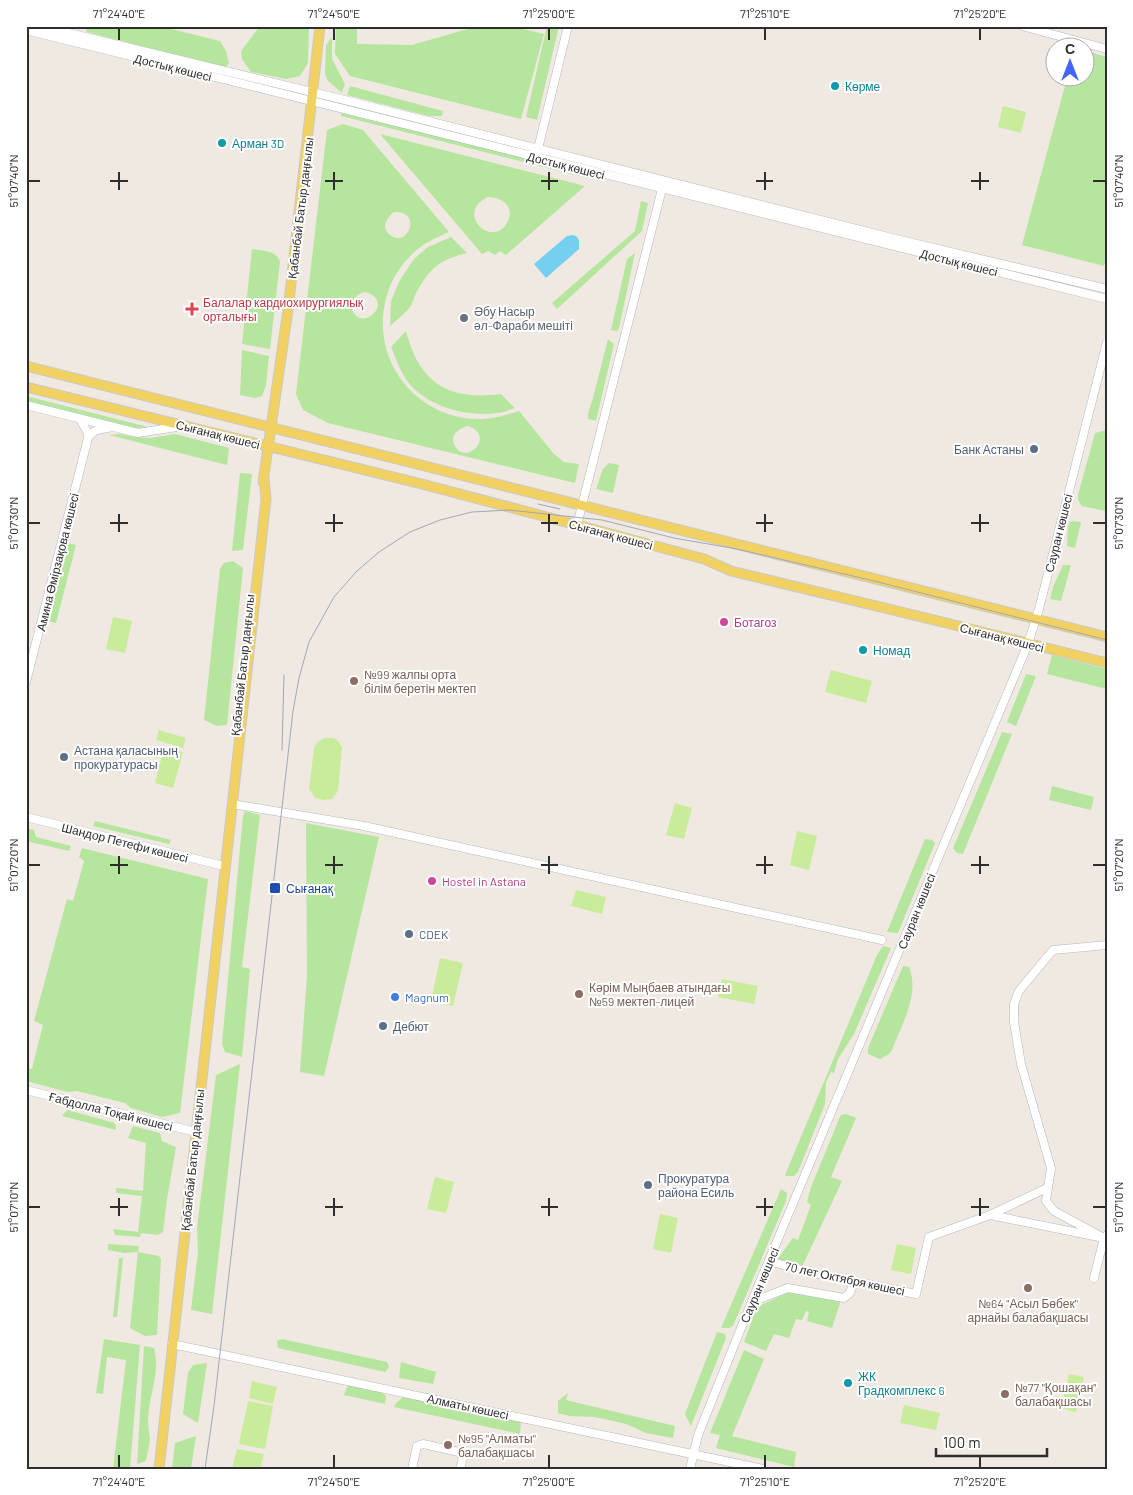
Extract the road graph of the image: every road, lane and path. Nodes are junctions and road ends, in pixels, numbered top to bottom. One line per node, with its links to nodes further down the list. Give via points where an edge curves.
1 (40, 26): 7 (street, Достық көшесі)
2 (320, 26): 7 (main road, Қабанбай Батыр даңғылы)
3 (568, 26): 8 (street)
4 (1022, 26): 6 (street)
5 (26, 30): 7 (street, Достық көшесі)
6 (1107, 49)
7 (313, 97): 8 (street, Достық көшесі); 9 (street, Достық көшесі); 20 (main road, Қабанбай Батыр даңғылы)
8 (538, 149): 9 (street); 11 (street, Достық көшесі)
9 (536, 158): 10 (street, Достық көшесі)
10 (662, 188): 12 (street, Достық көшесі); 24 (street)
11 (1107, 289)
12 (1107, 299)
13 (1107, 342): 26 (street, Сауран көшесі)
14 (26, 366): 20 (main road, Сығанақ көшесі)
15 (26, 387): 18 (main road, Сығанақ көшесі)
16 (26, 405): 17 (street)
17 (79, 418): 19 (street); 21 (street, via 87,431)
18 (185, 426): 19 (street, via 138,433); 22 (main road, Сығанақ көшесі)
19 (113, 427): 21 (street, via 98,429)
20 (271, 427): 22 (main road, Қабанбай Батыр даңғылы); 24 (main road, Сығанақ көшесі)
21 (87, 440): 30 (street, Амина Өмірзақова көшесі)
22 (268, 446): 23 (main road, Қабанбай Батыр даңғылы); 25 (main road, Сығанақ көшесі)
23 (264, 478): 31 (main road, Қабанбай Батыр даңғылы, via 266,499); 33 (main road, Қабанбай Батыр даңғылы, via 232,753 223,845)
24 (582, 505): 25 (street); 26 (main road, Сығанақ көшесі)
25 (577, 525): 28 (main road, Сығанақ көшесі, via 704,560 731,571)
26 (1036, 619): 27 (main road, Сығанақ көшесі); 28 (street, Сауран көшесі)
27 (1107, 637)
28 (1028, 644): 29 (main road, Сығанақ көшесі); 42 (street, Сауран көшесі)
29 (1107, 663)
30 (26, 682)
31 (232, 804): 33 (main road, Қабанбай Батыр даңғылы); 35 (street, via 364,826)
32 (26, 817): 34 (street, Шандор Петефи көшесі)
33 (226, 852): 34 (main road, Қабанбай Батыр даңғылы)
34 (224, 866): 38 (main road, Қабанбай Батыр даңғылы)
35 (882, 940)
36 (1107, 945): 39 (street, via 1053,950 1019,991 1014,1004 1021,1064 1051,1168)
37 (26, 1090): 38 (street, Ғабдолла Тоқай көшесі)
38 (196, 1132): 46 (main road, Қабанбай Батыр даңғылы)
39 (1047, 1188): 40 (street, 70 лет Октября көшесі); 41 (street, via 1046,1201 1054,1211)
40 (990, 1215): 41 (street); 44 (street, 70 лет Октября көшесі, via 929,1237 916,1294)
41 (1105, 1236): 43 (street)
42 (769, 1261): 44 (street, 70 лет Октября көшесі); 45 (street, Сауран көшесі)
43 (1094, 1278)
44 (854, 1281): 45 (street, via 850,1293 844,1298 788,1288 762,1298)
45 (754, 1296): 47 (street, Сауран көшесі)
46 (172, 1344): 47 (street, Алматы көшесі); 48 (main road, Қабанбай Батыр даңғылы)
47 (693, 1453): 51 (street, Сауран көшесі); 52 (street, Алматы көшесі)
48 (157, 1469)
49 (412, 1469): 50 (street, via 417,1446 423,1444 459,1452 462,1458)
50 (460, 1469)
51 (690, 1469)
52 (763, 1469)

